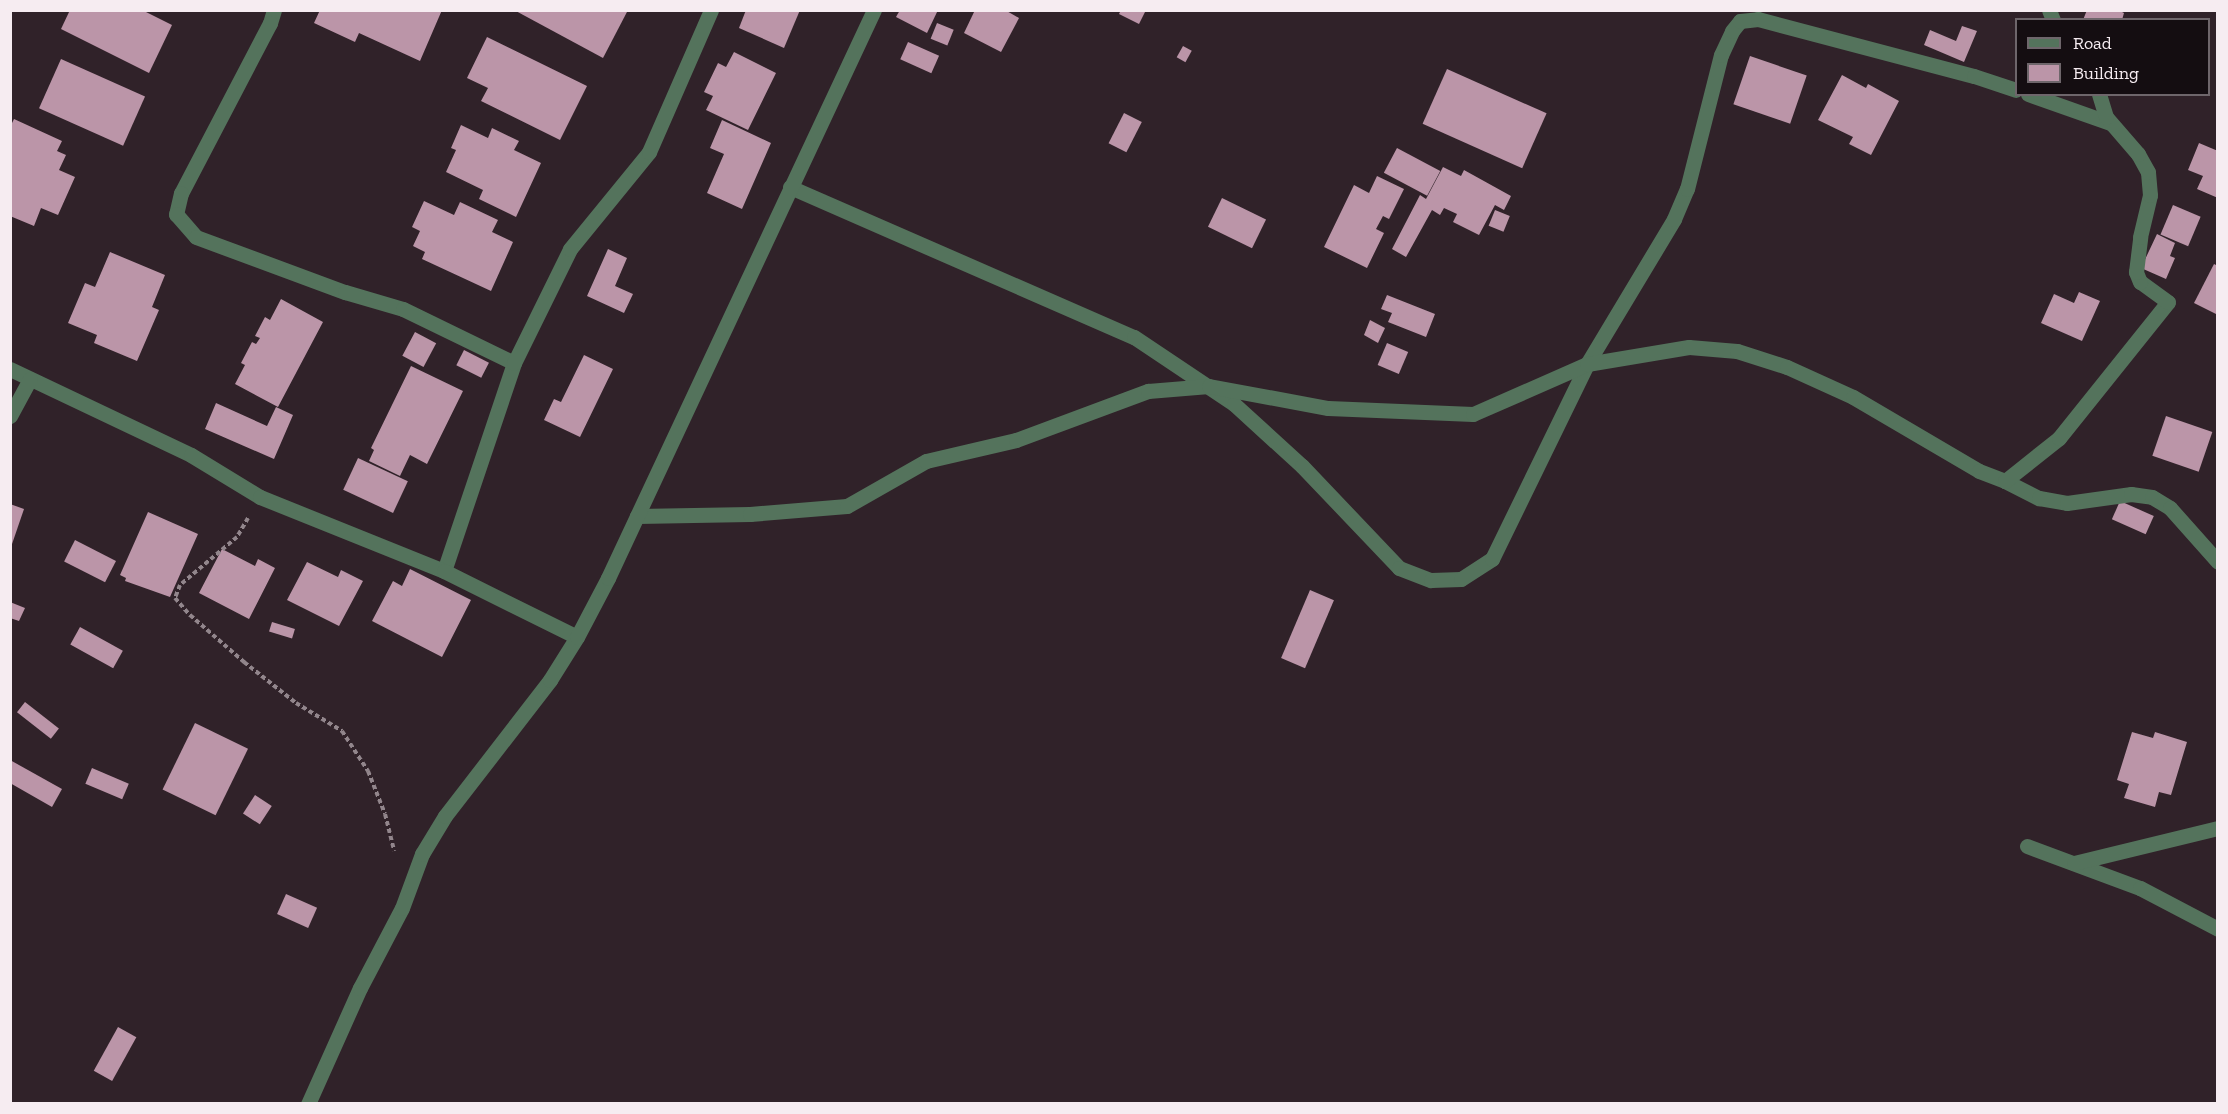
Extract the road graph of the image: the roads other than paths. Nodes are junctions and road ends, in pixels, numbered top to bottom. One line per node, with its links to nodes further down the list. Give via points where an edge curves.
1 (274, 10): 9 (street, via 181,193 176,214 196,237 403,309)
2 (711, 10): 9 (street, via 649,152 570,249)
3 (874, 10): 8 (street)
4 (2015, 90): 10 (street, via 1758,20 1740,21 1721,55 1687,189 1660,245)
5 (2034, 96): 7 (street)
6 (2099, 96): 7 (street)
7 (2110, 123): 15 (street, via 2143,161 2151,184 2136,272 2139,282 2168,302 2059,438)
8 (790, 187): 13 (street, via 1134,337); 16 (street)
9 (514, 363): 18 (street)
10 (1587, 364): 13 (street, via 1473,414 1328,408); 13 (street, via 1492,559 1461,579 1431,580 1399,568 1302,466); 15 (street, via 1689,347 1737,351 1853,397 1979,471)
11 (10, 369): 12 (street)
12 (30, 379): 14 (street); 18 (street, via 191,455 260,497)
13 (1209, 386): 16 (street, via 1148,391 1016,440 926,461 847,506 750,514)
14 (10, 416)
15 (2004, 481): 17 (street, via 2039,498 2067,503 2131,494 2152,497 2170,508)
16 (637, 516): 19 (street)
17 (2217, 562)
18 (444, 571): 19 (street)
19 (577, 637): 24 (street, via 550,680 445,816 422,854 402,908 360,988)
20 (2217, 828): 22 (street)
21 (2027, 846): 22 (street)
22 (2074, 863): 23 (street, via 2140,888)
23 (2217, 929)
24 (308, 1104)

